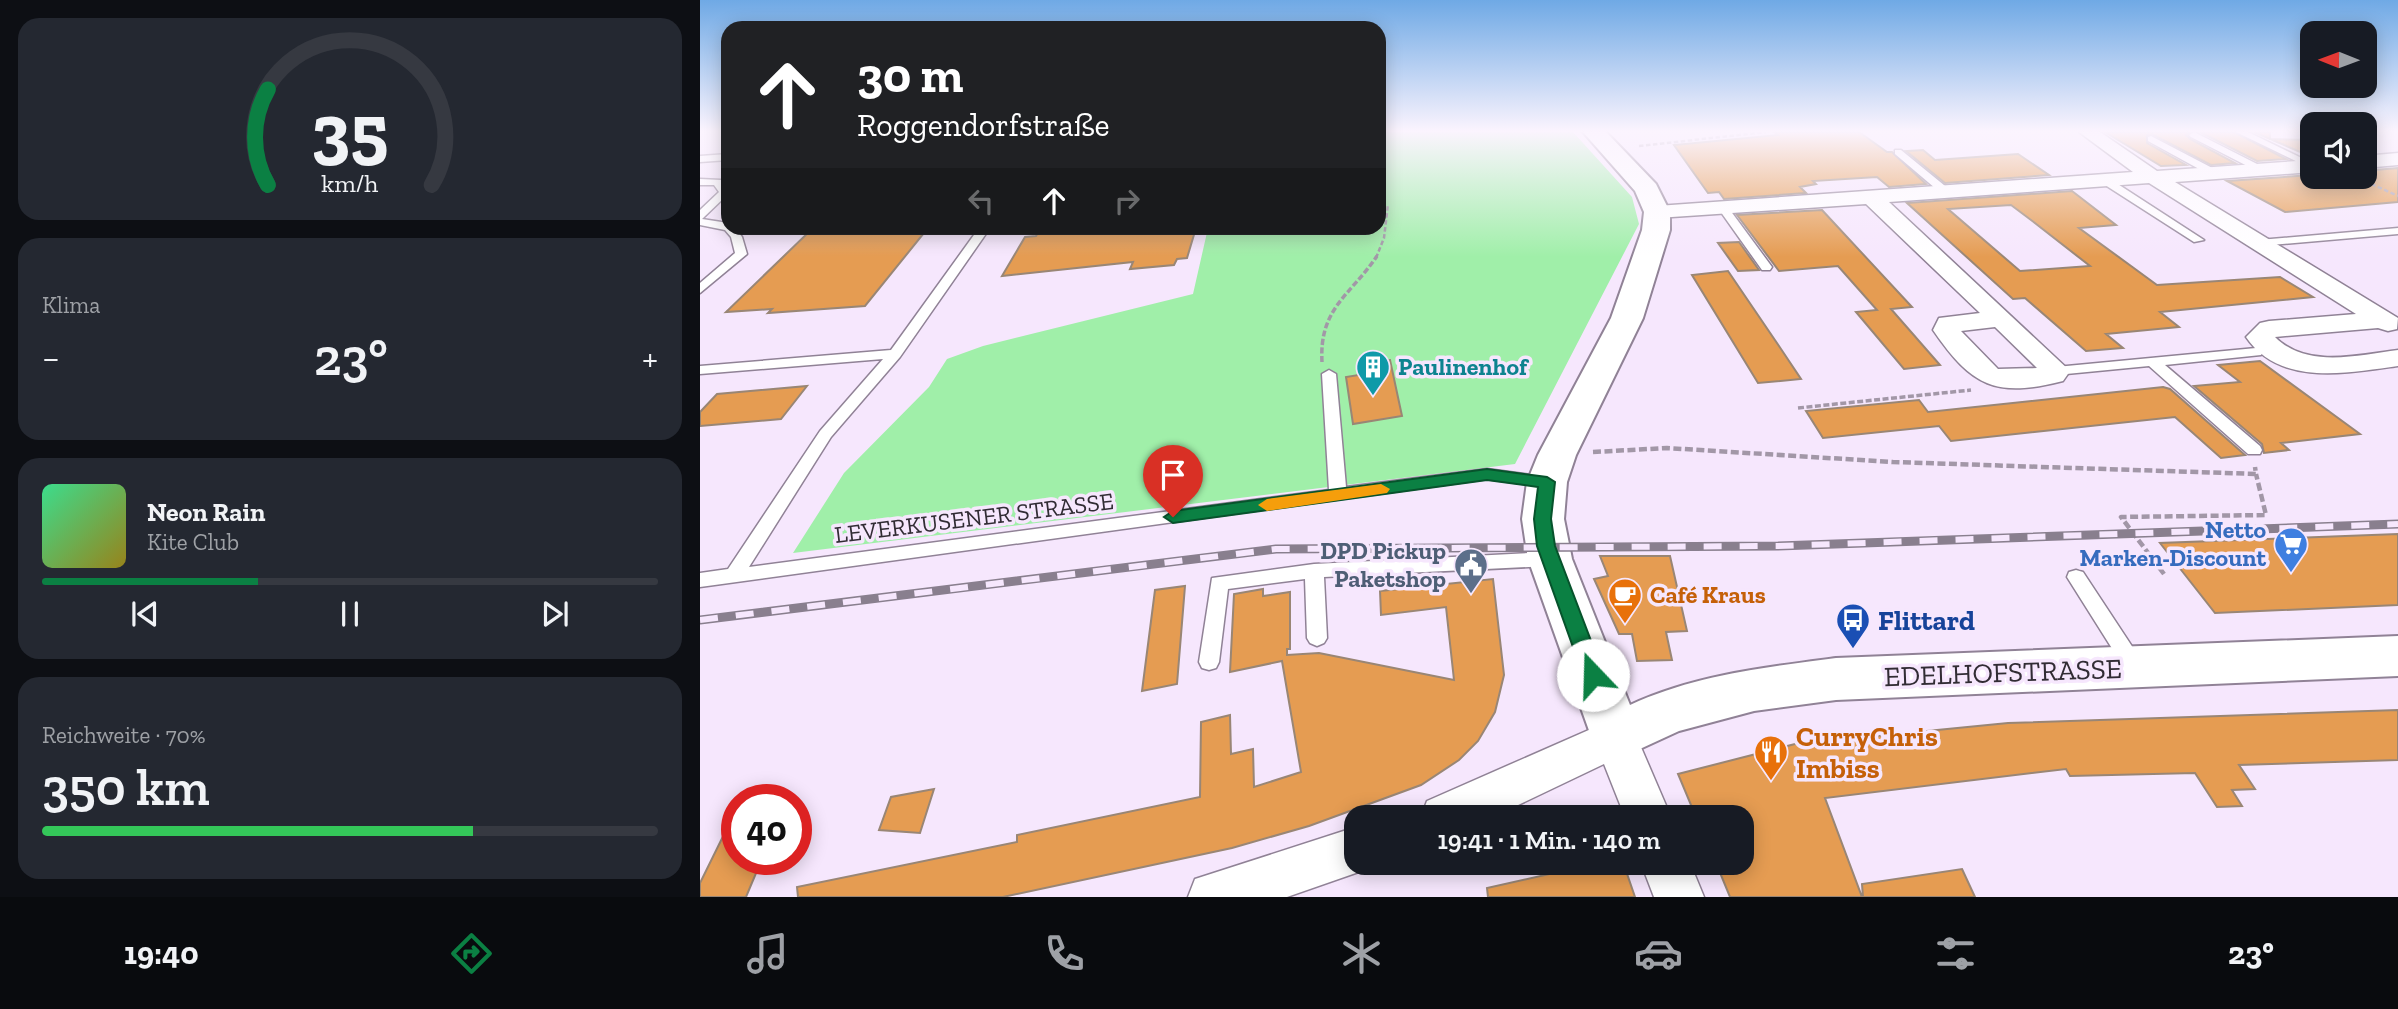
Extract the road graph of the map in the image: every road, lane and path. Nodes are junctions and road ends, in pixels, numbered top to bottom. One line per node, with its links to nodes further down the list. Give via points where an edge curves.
1 (1633, 174): 16 (street, via 1647,189)
2 (1924, 174): 10 (lane)
3 (2148, 174): 5 (street)
4 (2201, 174): 5 (street)
5 (2153, 177): 6 (street); 25 (street)
6 (2106, 181): 10 (street); 24 (lane)
7 (700, 182): 9 (lane, via 717,182)
8 (2377, 187): 12 (path)
9 (721, 188)
10 (1946, 192): 13 (street)
11 (721, 195): 18 (lane)
12 (2398, 196)
13 (1871, 197): 15 (street); 28 (street)
14 (1388, 204): 17 (path)
15 (1723, 208): 16 (street); 26 (lane)
16 (1657, 212): 40 (street, via 1656,230 1628,318)
17 (1386, 214)
18 (700, 219): 19 (lane)
19 (721, 223)
20 (2398, 231): 25 (lane)
21 (737, 235): 27 (lane, via 741,254)
22 (979, 235): 31 (lane)
23 (1382, 235): 36 (path, via 1378,256 1323,323 1319,340 1323,368)
24 (2198, 240)
25 (2259, 243): 29 (street)
26 (1766, 267)
27 (700, 289)
28 (2001, 319): 35 (street); 37 (street, via 1948,324 1946,330)
29 (2390, 325): 32 (street, via 2269,329 2259,337 2266,347 2311,367)
30 (2256, 352): 33 (lane)
31 (895, 354): 34 (lane); 45 (lane, via 825,434)
32 (2398, 358)
33 (2154, 363): 35 (lane); 39 (lane)
34 (700, 370)
35 (2056, 370): 37 (street, via 2053,375 1998,380)
36 (1329, 374): 42 (lane)
37 (1988, 375): 38 (path, via 1980,389)
38 (1798, 408)
39 (2254, 450): 41 (path)
40 (1552, 469): 41 (path, via 1667,448 1894,462); 42 (lane, LEVERKUSENER STRASSE); 43 (street, via 1543,519)
41 (2256, 474): 46 (path, via 2266,515 2121,517)
42 (1337, 496): 45 (lane, LEVERKUSENER STRASSE)
43 (1548, 553): 44 (lane); 53 (street)
44 (1314, 571): 49 (lane); 51 (lane, via 1219,583)
45 (735, 573): 48 (lane, LEVERKUSENER STRASSE)
46 (2164, 574)
47 (2076, 577): 52 (lane)
48 (700, 580)
49 (1317, 638)
50 (2398, 656): 52 (street, EDELHOFSTRASSE)
51 (1209, 662)
52 (2135, 668): 53 (street, EDELHOFSTRASSE, via 1836,679 1754,690 1667,712)
53 (1616, 737): 54 (street); 55 (street)
54 (1470, 805)
55 (1643, 805)
56 (1344, 853): 58 (street)
57 (1670, 875): 59 (street)
58 (1213, 897)
59 (1678, 897)

